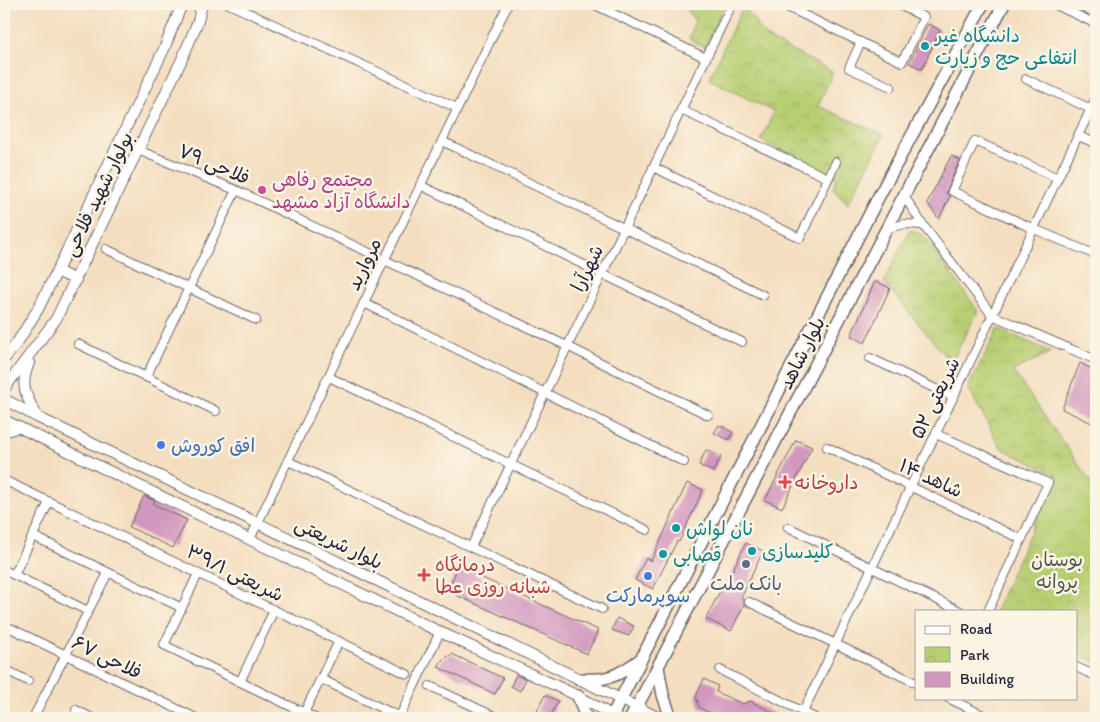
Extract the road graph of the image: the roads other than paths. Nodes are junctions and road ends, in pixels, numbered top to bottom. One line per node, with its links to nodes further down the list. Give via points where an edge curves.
1 (182, 4): 39 (main road, بولوار شهید فلاحی, via 164,49)
2 (202, 4): 24 (main road, بولوار شهید فلاحی, via 183,57)
3 (229, 4): 18 (street)
4 (508, 4): 18 (street, مروارید)
5 (593, 4): 14 (street)
6 (732, 4): 14 (street, شهرآرا)
7 (781, 4): 13 (street)
8 (897, 4): 13 (street, via 924,17 902,62)
9 (983, 4): 100 (main road, بلوار شاهد, via 879,196)
10 (1004, 4): 31 (main road, بلوار شاهد)
11 (1055, 4): 12 (street)
12 (1096, 24)
13 (861, 42): 16 (street, via 849,68)
14 (706, 58): 20 (street, شهرآرا)
15 (1026, 79): 19 (street)
16 (891, 87)
17 (1096, 98): 19 (street, شریعتی ۵۲)
18 (457, 108): 22 (street, مروارید)
19 (1091, 109): 21 (street, شریعتی ۵۲)
20 (681, 110): 26 (street, شهرآرا); 27 (street)
21 (1078, 136): 23 (street); 28 (street, شریعتی ۵۲)
22 (442, 141): 29 (street, مروارید); 33 (street)
23 (1096, 143)
24 (138, 150): 30 (street, فلاحی ۷۹); 41 (main road, بولوار شهید فلاحی)
25 (836, 162): 27 (street)
26 (654, 167): 27 (street, via 800,238); 33 (street, شهرآرا)
27 (828, 178)
28 (1058, 178): 35 (street, شریعتی ۵۲); 35 (street, via 975,142 952,191)
29 (420, 185): 38 (street, مروارید); 40 (street)
30 (236, 190): 38 (street, فلاحی ۷۹); 42 (street)
31 (904, 196): 32 (street); 34 (main road, بلوار شاهد)
32 (923, 225): 34 (street, via 905,224); 45 (street)
33 (624, 228): 40 (street, شهرآرا); 43 (street)
34 (888, 228): 101 (main road, بلوار شاهد)
35 (1034, 229): 37 (street); 45 (street, شریعتی ۵۲)
36 (106, 249): 42 (street)
37 (1096, 255)
38 (385, 260): 44 (street, مروارید); 50 (street, فلاحی ۷۹)
39 (57, 271): 41 (main road); 48 (main road, بولوار شهید فلاحی)
40 (602, 273): 47 (street); 50 (street, شهرآرا)
41 (76, 280): 52 (main road, بولوار شهید فلاحی, via 56,319)
42 (189, 288): 46 (street); 57 (street)
43 (762, 295)
44 (364, 303): 56 (street, مروارید); 59 (street)
45 (992, 315): 55 (street); 60 (street, شریعتی ۵۲)
46 (256, 320)
47 (742, 342)
48 (17, 343): 51 (main road); 54 (main road, بولوار شهید فلاحی)
49 (78, 344): 57 (street)
50 (567, 346): 59 (street, شهرآرا); 63 (street, فلاحی ۷۹)
51 (4, 350)
52 (34, 350): 58 (main road, بولوار شهید فلاحی); 64 (main road, via 23,376 24,394)
53 (870, 358): 60 (street)
54 (4, 360)
55 (1096, 360)
56 (328, 376): 70 (street, مروارید); 72 (street)
57 (146, 377): 62 (street)
58 (4, 388)
59 (545, 392): 71 (street); 72 (street, شهرآرا)
60 (953, 397): 68 (street, شریعتی ۵۲)
61 (4, 399): 64 (main road, بلوار شریعتی)
62 (216, 411)
63 (708, 415)
64 (37, 417): 76 (main road, بلوار شریعتی)
65 (4, 420): 66 (main road, بلوار شریعتی)
66 (18, 427): 67 (main road); 80 (main road, بلوار شریعتی)
67 (4, 432)
68 (936, 434): 74 (street, شریعتی ۵۲); 81 (street, via 1048,483)
69 (827, 447): 74 (street, شاهد ۱۴)
70 (288, 461): 76 (street, مروارید); 82 (street)
71 (684, 462)
72 (510, 464): 78 (street); 82 (street, شهرآرا)
73 (4, 480): 75 (street, شریعتی ۳۹/۱)
74 (910, 486): 81 (street, شاهد ۱۴); 83 (street, شریعتی ۵۲)
75 (50, 502): 79 (street); 86 (street, شریعتی ۳۹/۱)
76 (258, 523): 80 (street, مروارید); 108 (main road, بلوار شریعتی)
77 (788, 527): 83 (street)
78 (647, 530)
79 (33, 536): 85 (street); 87 (street)
80 (250, 539): 96 (main road, بلوار شریعتی)
81 (1021, 539): 93 (street)
82 (471, 547): 90 (street)
83 (872, 568): 92 (street); 98 (street, شریعتی ۵۲)
84 (4, 570): 87 (street)
85 (108, 573): 89 (street); 94 (street)
86 (198, 574): 89 (street); 91 (street, شریعتی ۳۹/۱)
87 (14, 575): 94 (street)
88 (749, 602): 98 (street)
89 (182, 608): 110 (street, via 164,645)
90 (602, 609)
91 (274, 610): 97 (street, شریعتی ۳۹/۱); 110 (street)
92 (958, 610)
93 (988, 610)
94 (88, 611): 99 (street)
95 (4, 625): 99 (street, فلاحی ۶۷)
96 (440, 632): 113 (main road, بلوار شریعتی); 126 (street)
97 (339, 641): 105 (street, شریعتی ۳۹/۱); 107 (street)
98 (835, 644): 111 (street); 118 (street, شریعتی ۵۲)
99 (65, 655): 122 (street); 124 (street, فلاحی ۶۷)
100 (642, 658): 108 (main road, via 621,673 599,680); 114 (main road, بلوار شاهد)
101 (658, 667): 116 (main road, بلوار شاهد); 130 (main road)
102 (1078, 668): 106 (street)
103 (4, 669): 109 (street)
104 (720, 670): 118 (street)
105 (407, 674)
106 (1096, 676)
107 (321, 679): 119 (street); 126 (street)
108 (580, 679): 114 (main road, بلوار شریعتی)
109 (28, 681)
110 (240, 682): 119 (street)
111 (915, 683)
112 (430, 686): 120 (street)
113 (578, 696): 121 (main road, بلوار شریعتی); 127 (main road)
114 (620, 700): 116 (main road, بلوار شریعتی); 121 (main road, بلوار شاهد)
115 (952, 700): 132 (street)
116 (636, 707): 128 (main road, بلوار شاهد); 129 (main road, بلوار شریعتی)
117 (76, 710): 123 (street)
118 (802, 712): 131 (street)
119 (304, 713): 125 (street)
120 (494, 717)
121 (613, 717)
122 (33, 718)
123 (92, 718)
124 (196, 718)
125 (315, 718)
126 (400, 718)
127 (586, 718)
128 (631, 718)
129 (659, 718)
130 (671, 718)
131 (815, 718)
132 (989, 718)

